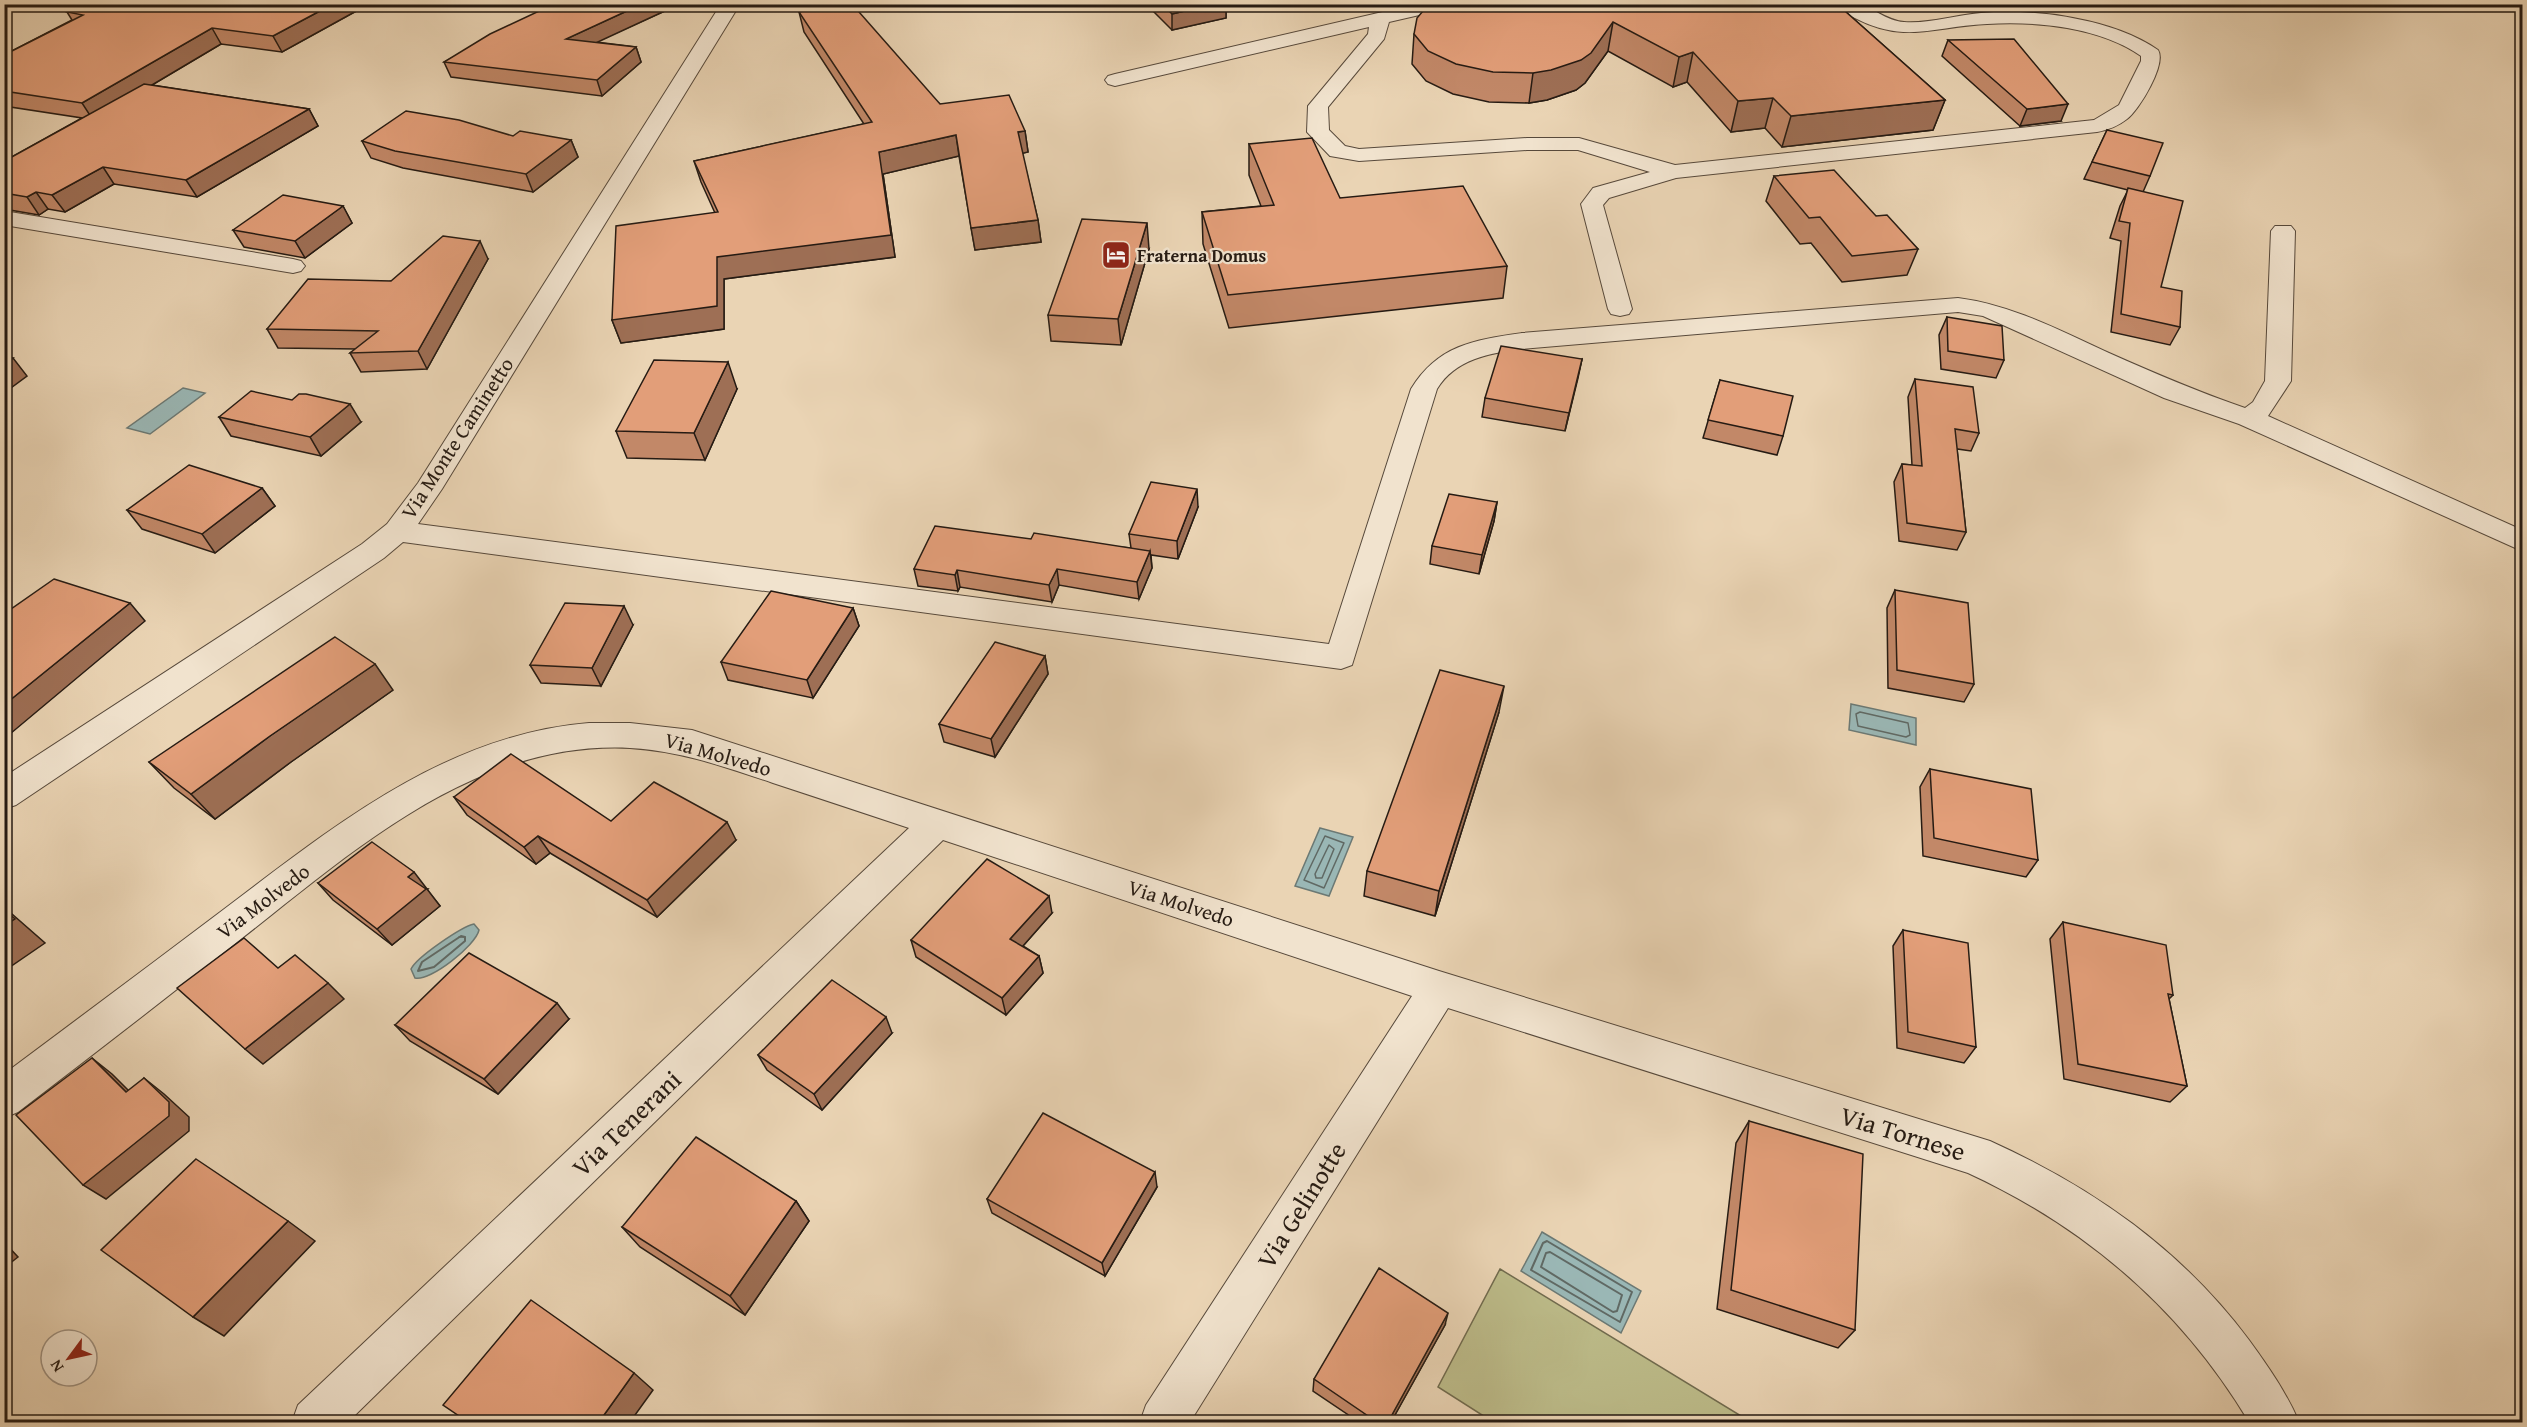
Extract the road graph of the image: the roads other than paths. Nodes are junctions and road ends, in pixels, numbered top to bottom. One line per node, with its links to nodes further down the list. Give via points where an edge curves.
1 (731, 4): 12 (street, Via Monte Caminetto, via 428,489)
2 (1443, 4): 4 (street)
3 (1842, 4): 6 (street, via 1902,28 2000,16 2043,20 2133,42 2151,54 2151,61 2126,112 2097,126)
4 (1380, 19): 5 (street); 6 (street, via 1377,35 1318,106 1318,132 1338,151 1359,155 1579,144)
5 (1115, 80)
6 (1674, 172): 10 (street, via 1601,193 1592,204)
7 (4, 218): 9 (street)
8 (2283, 231): 11 (street, via 2278,381 2263,407)
9 (293, 266)
10 (1620, 309)
11 (2249, 418): 12 (street, via 2173,392 2008,316 1970,306 1534,340 1478,349 1443,364 1424,389 1341,657); 13 (street)
12 (397, 531): 14 (street, Via Monte Caminetto, via 343,573)
13 (2523, 541)
14 (4, 795)
15 (938, 823): 16 (street, Via Molvedo); 17 (street, Via Molvedo, via 692,743 606,733 525,745 447,776 354,835); 18 (street, Via Tenerani)
16 (1439, 988): 19 (street, Via Gelinotte); 20 (street, Via Tornese, via 1976,1155 2015,1171 2059,1195 2120,1237 2170,1281 2230,1348)
17 (4, 1099)
18 (315, 1422)
19 (1163, 1422)
20 (2275, 1422)

